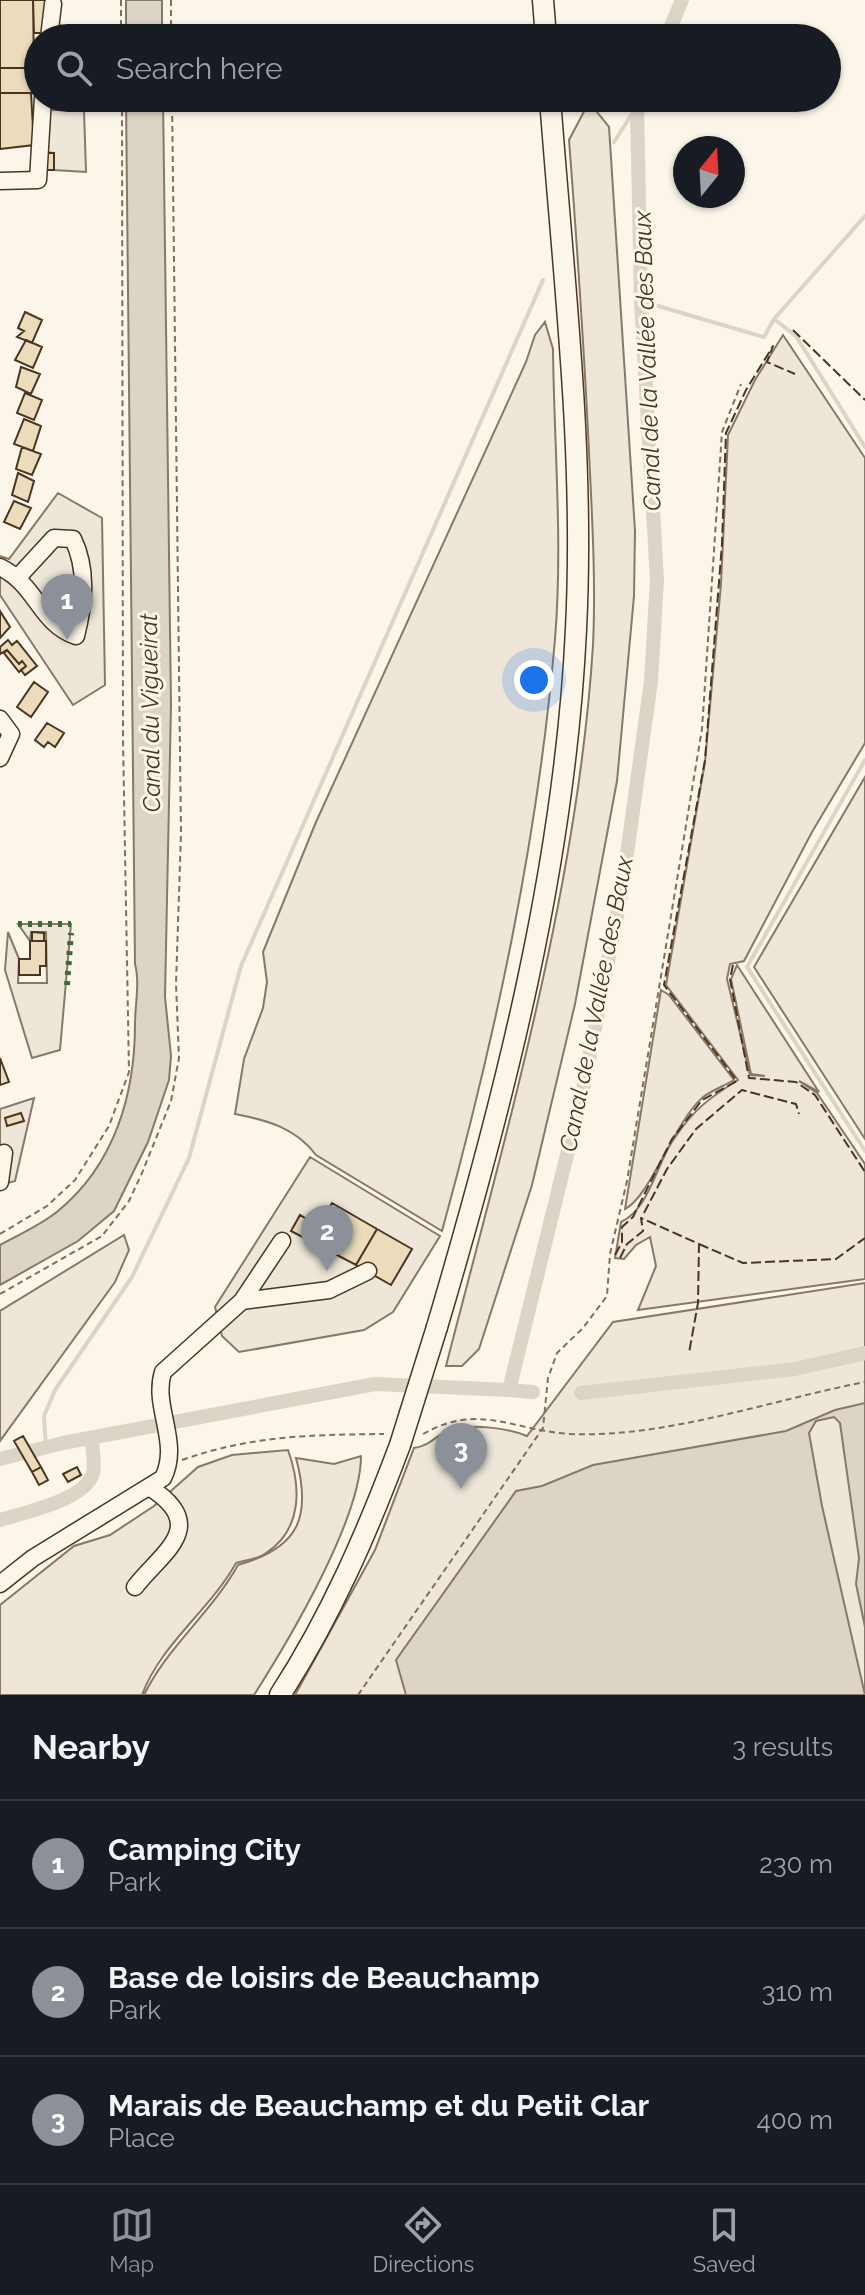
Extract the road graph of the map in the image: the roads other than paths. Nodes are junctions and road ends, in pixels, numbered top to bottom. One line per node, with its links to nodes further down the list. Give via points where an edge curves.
1 (543, 0): 4 (main road)
2 (53, 4): 3 (street)
3 (51, 24)
4 (545, 24)
5 (42, 112): 7 (street, via 38,180)
6 (551, 112): 20 (main road, bridge, via 578,482 576,631 568,723 524,993 491,1136 437,1327 392,1440 358,1553)
7 (0, 181)
8 (0, 567): 9 (street)
9 (19, 576): 9 (street, via 59,630 76,636 83,609 82,557 73,539 54,538)
10 (0, 719): 11 (street, via 11,734)
11 (0, 758)
12 (4, 1153): 13 (street)
13 (0, 1182)
14 (282, 1241): 16 (street)
15 (368, 1271): 16 (street, via 329,1290)
16 (242, 1301): 17 (street, via 168,1363 159,1383 170,1465)
17 (149, 1487): 18 (street); 19 (street, via 176,1512 178,1534 170,1553)
18 (0, 1584)
19 (135, 1587)
20 (280, 1695)

